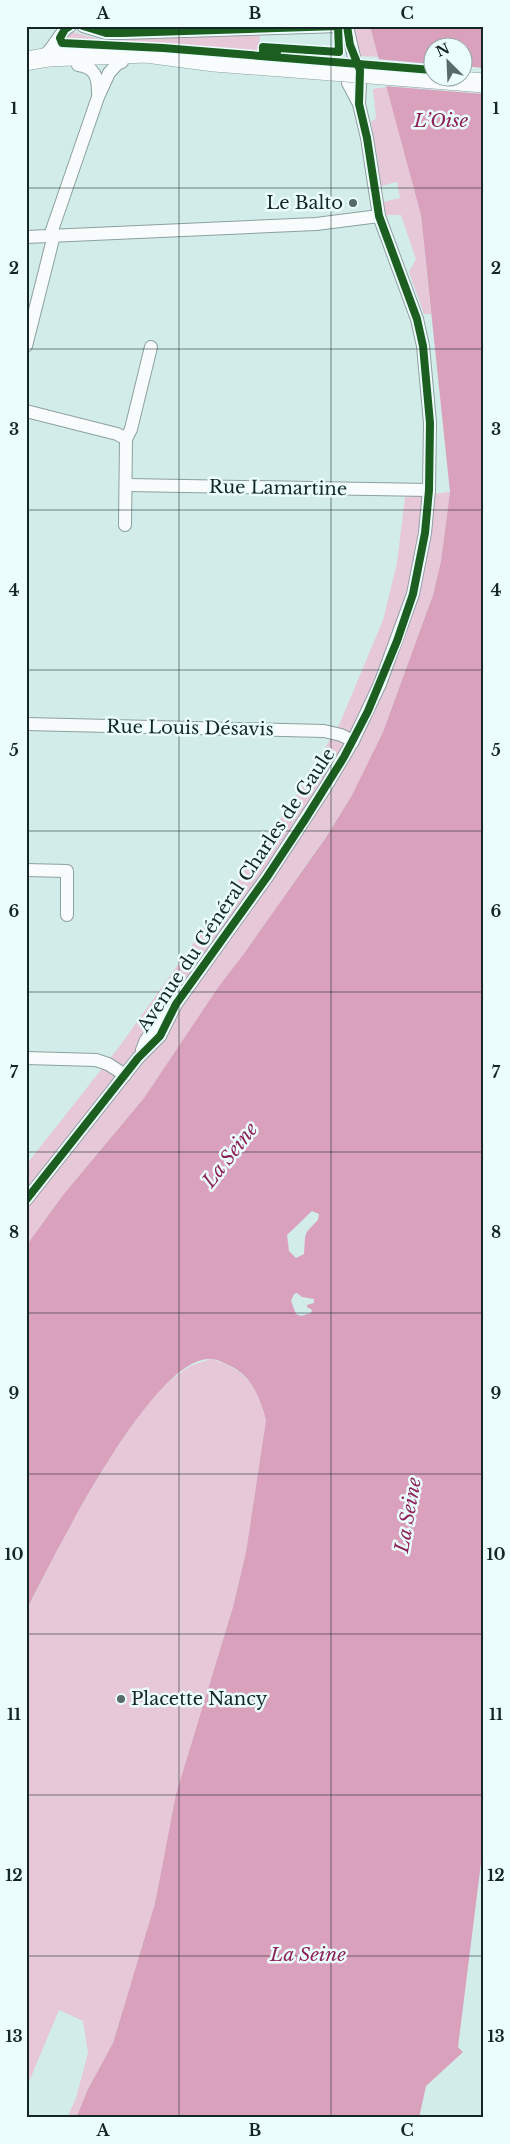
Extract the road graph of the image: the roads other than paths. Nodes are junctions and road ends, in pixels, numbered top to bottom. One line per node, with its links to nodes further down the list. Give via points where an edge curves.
1 (70, 26): 5 (street, via 64,29)
2 (83, 26): 3 (street, via 106,33)
3 (339, 26)
4 (347, 26): 6 (street)
5 (60, 38): 7 (street, via 65,49); 10 (street, via 44,56)
6 (351, 53)
7 (77, 60): 8 (main road); 9 (main road, via 146,53); 10 (main road); 13 (street, via 96,75)
8 (122, 62): 9 (main road); 13 (street, via 109,73)
9 (214, 62): 11 (main road, bridge)
10 (30, 63)
11 (484, 83)
12 (354, 84): 14 (street, Avenue du Général Charles de Gaule, via 368,138)
13 (98, 97): 15 (street)
14 (379, 216): 15 (street, via 316,224); 22 (street, Avenue du Général Charles de Gaule, via 422,336 429,403)
15 (52, 236): 16 (street); 17 (street)
16 (26, 237)
17 (26, 346)
18 (151, 347): 20 (street)
19 (26, 411): 20 (street, via 118,434)
20 (126, 439): 21 (street)
21 (127, 486): 22 (street, Rue Lamartine); 23 (street)
22 (429, 490): 25 (street, Avenue du Général Charles de Gaule, via 425,533 413,594 383,677)
23 (125, 525)
24 (26, 724): 25 (street, Rue Louis Désavis, via 315,731 336,733)
25 (353, 741): 29 (street, Avenue du Général Charles de Gaule, via 267,877 176,1004 146,1040)
26 (26, 870): 27 (street, via 68,871)
27 (68, 915)
28 (26, 1058): 29 (street, via 96,1060)
29 (125, 1075): 30 (street, Avenue du Général Charles de Gaule)
30 (26, 1200)

